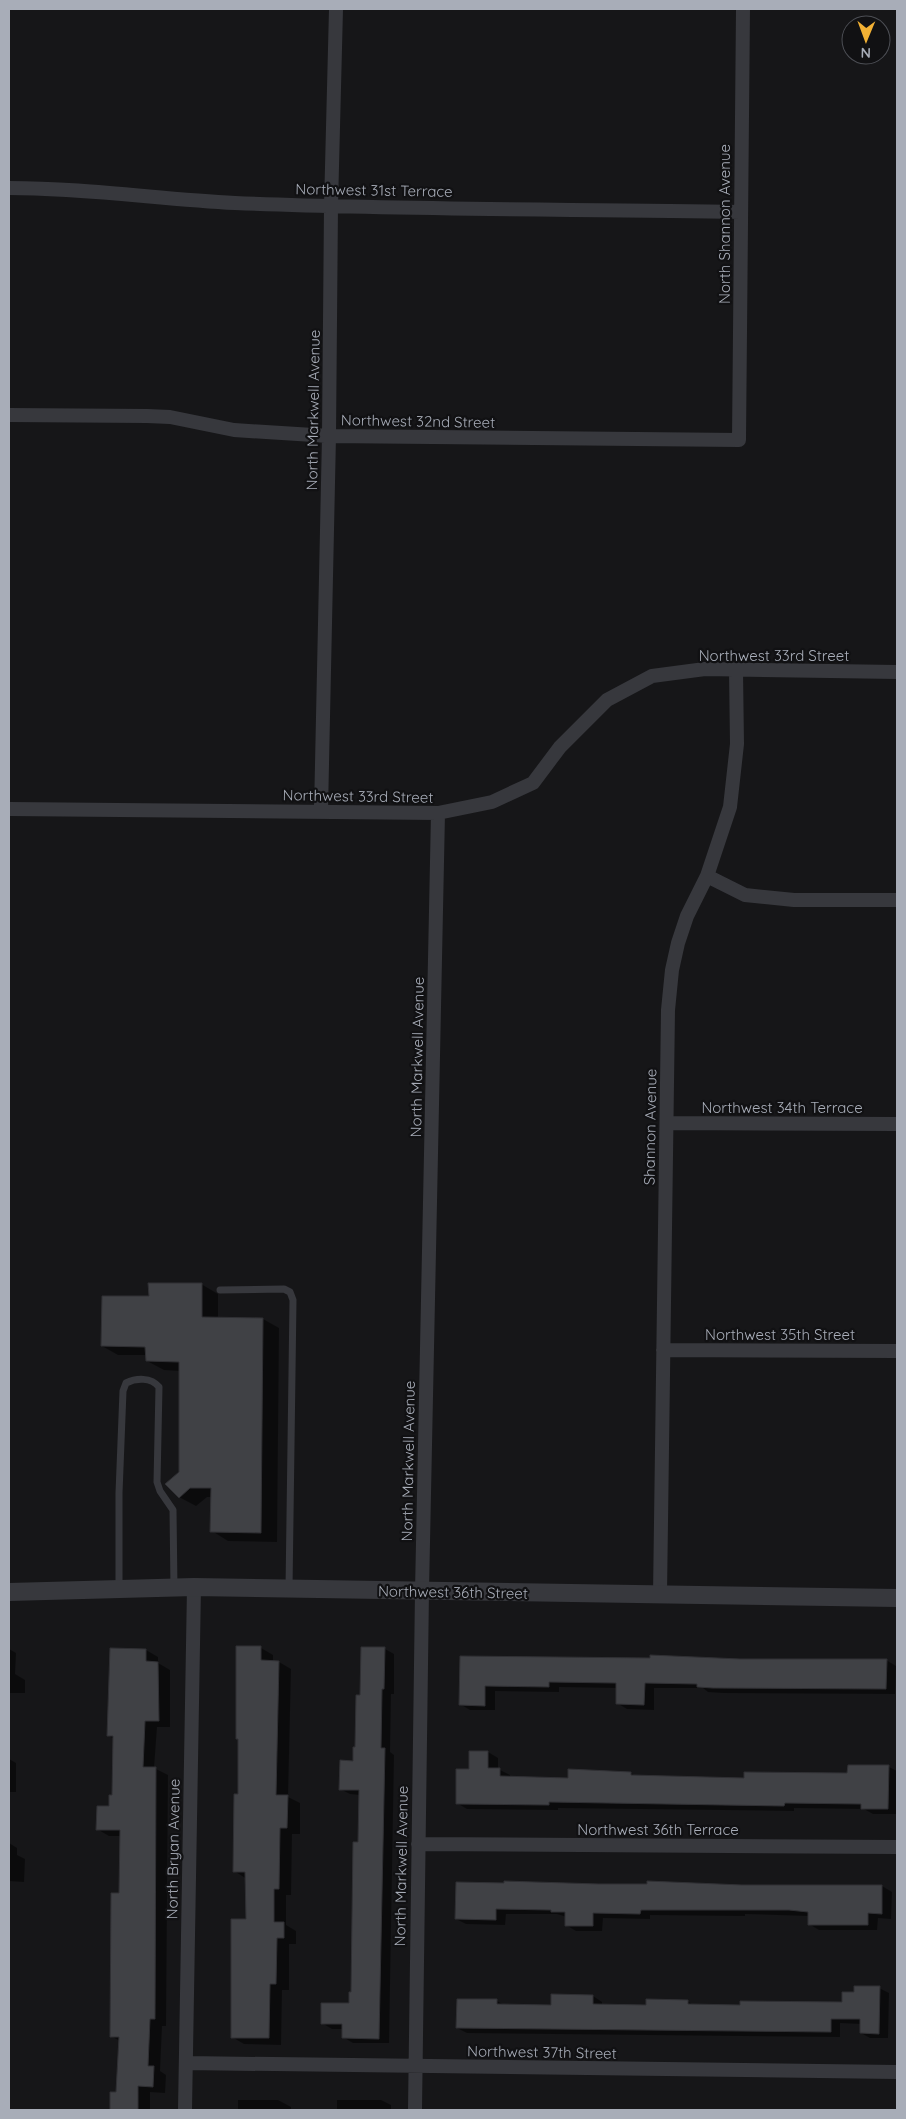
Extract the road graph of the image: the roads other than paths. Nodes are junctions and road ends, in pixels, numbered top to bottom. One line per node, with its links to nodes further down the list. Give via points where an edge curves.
1 (336, 9): 4 (street, North Markwell Avenue)
2 (742, 9): 5 (street, North Shannon Avenue)
3 (9, 188): 4 (street, Northwest 31st Terrace, via 59,188 232,203)
4 (330, 206): 5 (street, Northwest 31st Terrace); 7 (street, North Markwell Avenue)
5 (740, 212): 8 (street, North Shannon Avenue)
6 (9, 415): 7 (street, Northwest 32nd Street, via 170,417 234,430)
7 (329, 436): 8 (street, Northwest 32nd Street); 12 (street, North Markwell Avenue)
8 (739, 440)
9 (736, 671): 10 (street, Northwest 33rd Street); 13 (street, Northwest 33rd Street, via 705,669 652,676 607,700 560,747 533,783 492,802); 14 (street, Shannon Avenue, via 737,744 730,807)
10 (897, 672)
11 (9, 809): 12 (street, Northwest 33rd Street)
12 (321, 811): 13 (street, Northwest 33rd Street)
13 (438, 813): 25 (street, North Markwell Avenue)
14 (707, 876): 15 (street, via 745,895 794,900); 16 (street, Shannon Avenue, via 687,916 672,970 668,1010)
15 (897, 900)
16 (667, 1123): 17 (street, Northwest 34th Terrace); 19 (street, Shannon Avenue)
17 (897, 1124)
18 (220, 1290): 23 (lane, via 284,1290 290,1292 293,1300)
19 (662, 1350): 20 (street, Northwest 35th Street); 27 (street, Shannon Avenue)
20 (897, 1351)
21 (194, 1587): 22 (street, Northwest 36th Street); 23 (street, Northwest 36th Street); 31 (street, North Bryan Avenue)
22 (174, 1588): 24 (street, Northwest 36th Street); 24 (lane, via 172,1510 158,1482 159,1387 140,1379 126,1383 123,1391)
23 (288, 1589): 25 (street, Northwest 36th Street)
24 (119, 1590): 26 (street, Northwest 36th Street)
25 (422, 1591): 27 (street, Northwest 36th Street); 29 (street, North Markwell Avenue)
26 (9, 1592)
27 (660, 1595): 28 (street, Northwest 36th Street)
28 (897, 1598)
29 (418, 1844): 30 (street, Northwest 36th Terrace); 32 (street, North Markwell Avenue)
30 (897, 1847)
31 (186, 2064): 32 (street, Northwest 37th Street); 34 (street, North Bryan Avenue)
32 (414, 2068): 33 (street, Northwest 37th Street); 35 (street, North Markwell Avenue)
33 (897, 2072)
34 (185, 2110)
35 (415, 2110)

